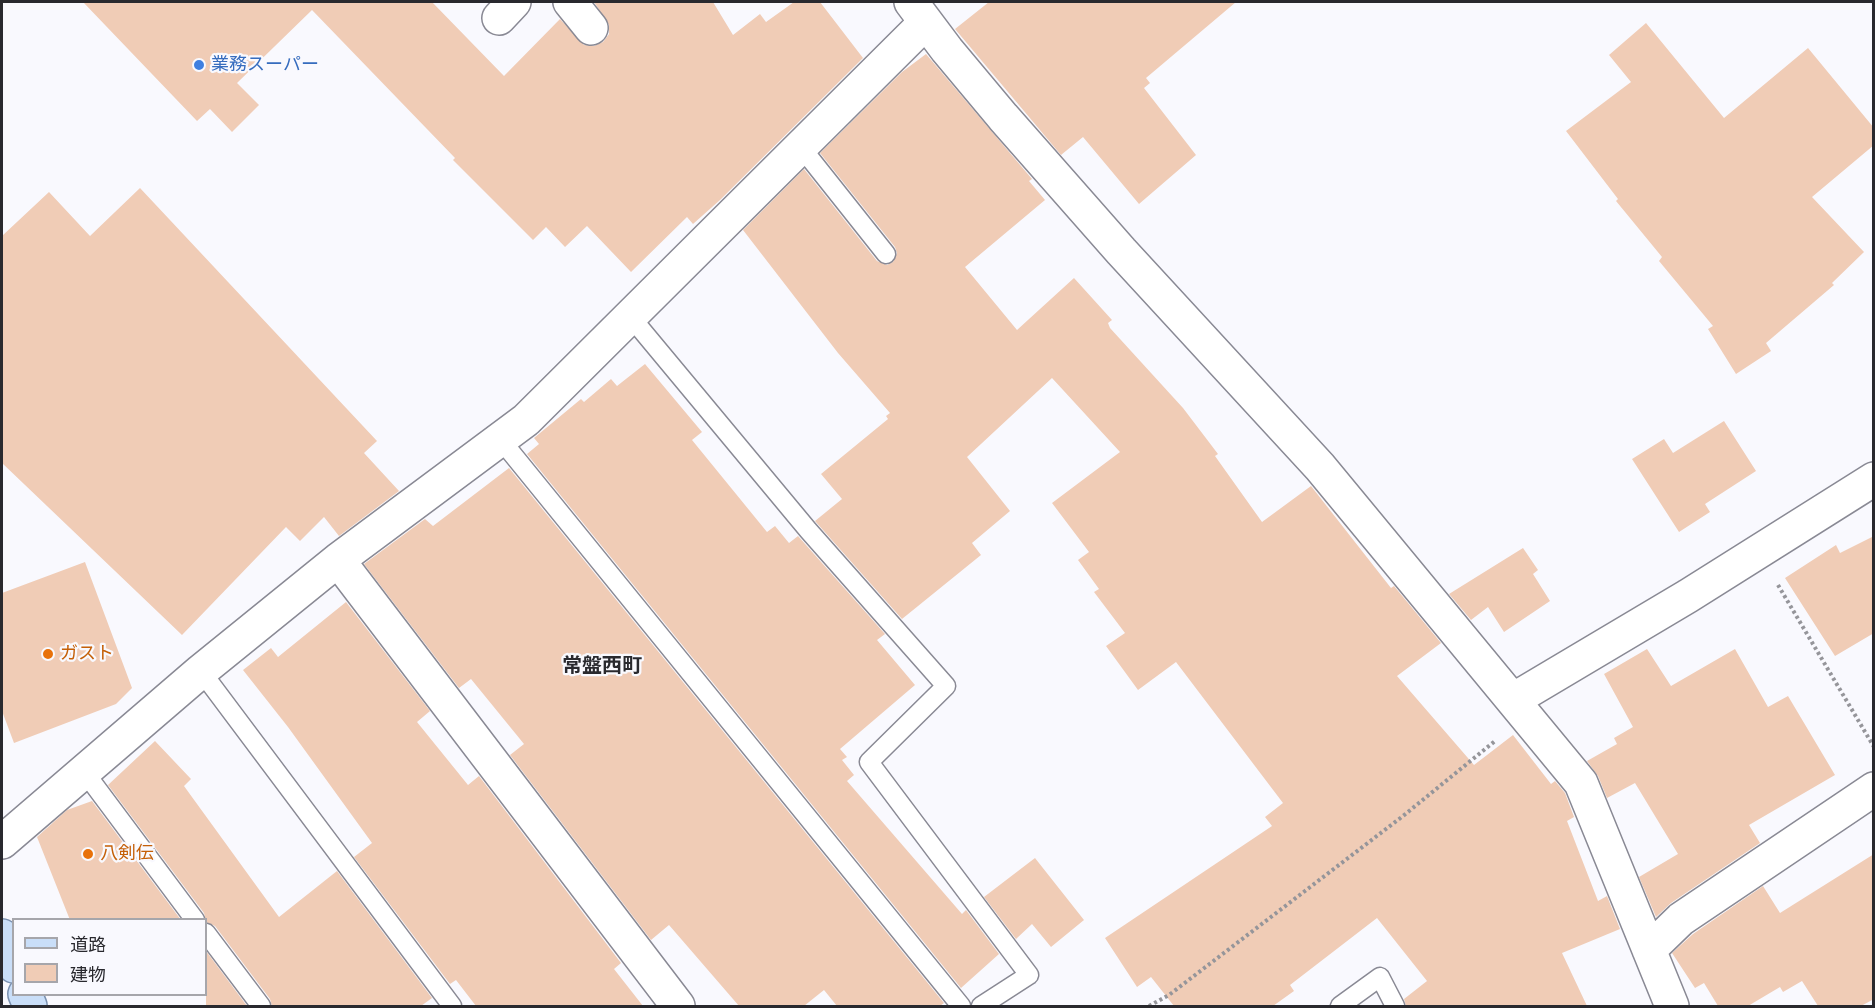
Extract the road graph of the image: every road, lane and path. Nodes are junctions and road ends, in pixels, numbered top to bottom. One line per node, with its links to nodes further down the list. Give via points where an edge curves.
1 (570, 2): 3 (street)
2 (919, 12): 4 (street); 12 (street, via 996,109 1121,251 1320,467)
3 (591, 28)
4 (801, 147): 5 (lane); 6 (street)
5 (886, 254)
6 (630, 316): 7 (street); 26 (lane, via 808,530 946,686 869,762 1029,975)
7 (501, 440): 10 (street); 25 (lane)
8 (1874, 479): 9 (street)
9 (1759, 552): 12 (street); 13 (path)
10 (338, 560): 11 (street); 24 (street)
11 (201, 671): 14 (street); 23 (lane)
12 (1520, 708): 20 (street, via 1581,783); 27 (path, via 1404,816 1169,995)
13 (1874, 747)
14 (83, 770): 16 (street); 17 (lane)
15 (1874, 789): 20 (street, via 1681,919)
16 (2, 842)
17 (194, 918)
18 (207, 934): 22 (lane)
19 (2, 936): 21 (main road)
20 (1648, 950): 30 (street)
21 (12, 961)
22 (261, 1006)
23 (452, 1006)
24 (678, 1006)
25 (961, 1006)
26 (981, 1006)
27 (1149, 1006)
28 (1340, 1006): 29 (lane, via 1380,977)
29 (1395, 1006)
30 (1672, 1006)

